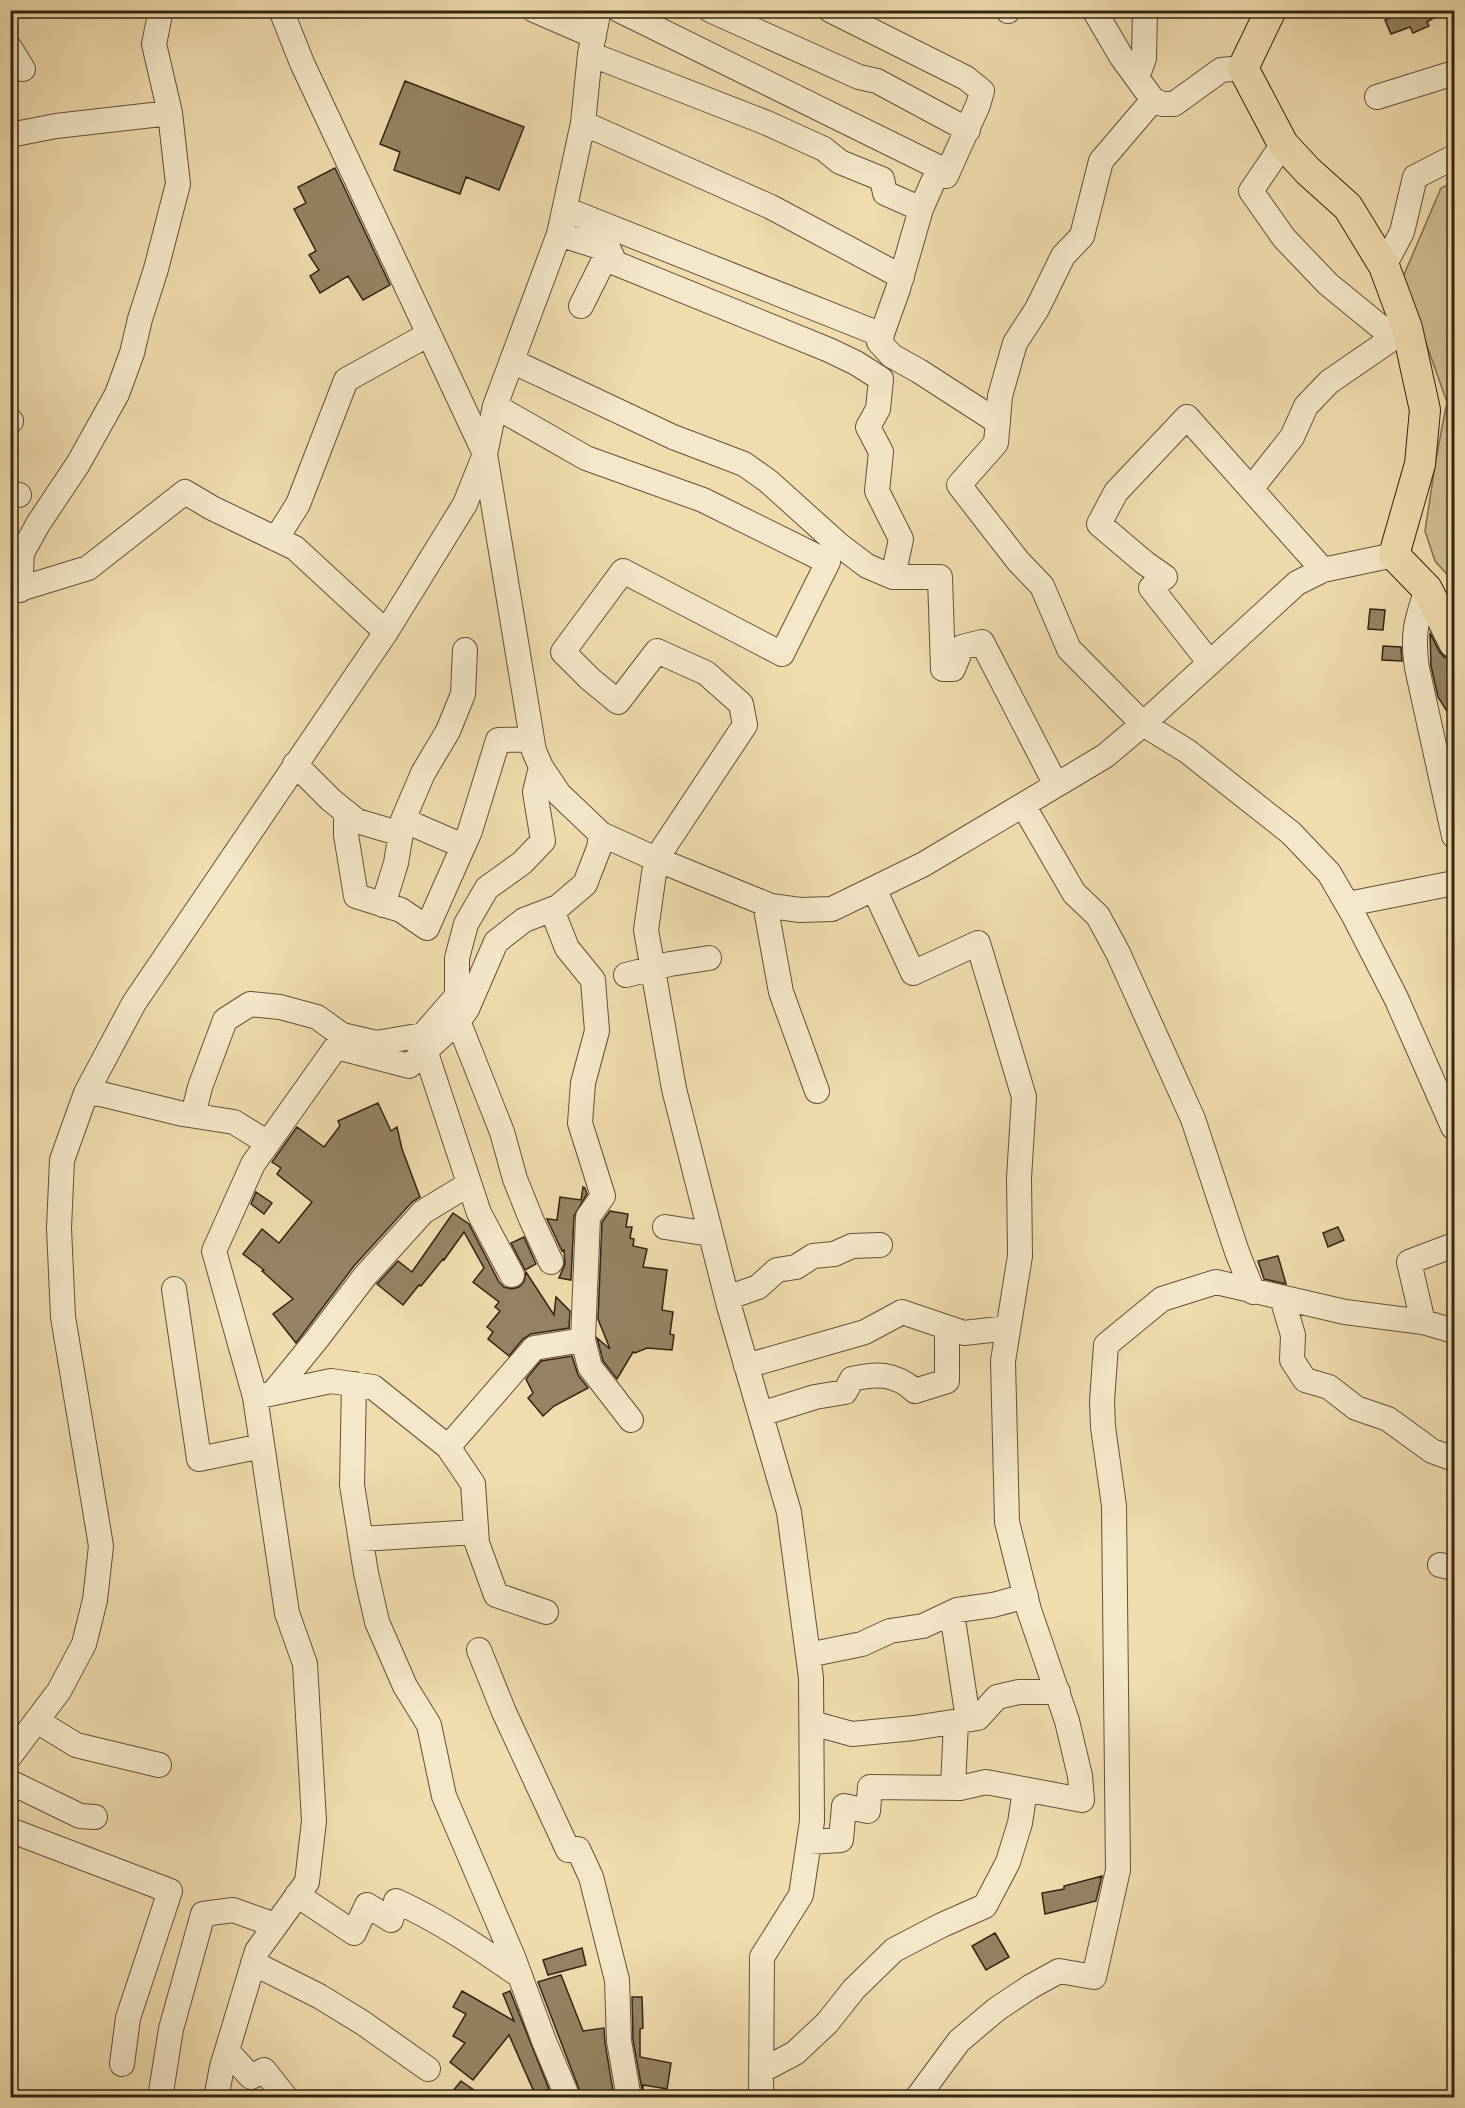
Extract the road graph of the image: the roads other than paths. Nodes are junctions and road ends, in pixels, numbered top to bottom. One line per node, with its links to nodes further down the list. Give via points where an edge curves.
1 (161, 10): 19 (street, via 154,44)
2 (281, 10): 34 (street)
3 (534, 10): 11 (street)
4 (599, 10): 11 (street)
5 (619, 10): 25 (street)
6 (710, 10): 21 (street, via 859,77 877,81)
7 (830, 10): 21 (street, via 966,78 982,91)
8 (1095, 10): 16 (street)
9 (1145, 10): 16 (street, via 1144,58)
10 (1271, 10): 13 (main road)
11 (592, 45): 20 (street); 27 (street, via 824,149 840,162 882,179 885,193)
12 (10, 48): 14 (street)
13 (1243, 68): 18 (street, via 1221,70 1174,104); 23 (main road)
14 (23, 69)
15 (1455, 73): 17 (street)
16 (1137, 78): 18 (street)
17 (1377, 97)
18 (1153, 100): 38 (street, via 1101,161 1082,236 1063,256 1015,343 1000,396)
19 (170, 113): 22 (street); 46 (street, via 178,184 132,353 117,394 98,429 22,553)
20 (583, 123): 26 (street); 31 (street, via 771,207)
21 (968, 130): 25 (street)
22 (10, 135)
23 (1283, 144): 30 (main road, via 1348,207); 33 (street, via 1251,191 1284,238 1328,284)
24 (1455, 157): 30 (street, via 1415,177 1402,232)
25 (948, 172): 27 (street, via 946,176 936,175)
26 (565, 209): 28 (street); 35 (street)
27 (921, 209): 31 (street)
28 (560, 234): 29 (street); 36 (street)
29 (609, 250): 32 (street); 44 (street, via 615,263 829,350 881,379 878,409 868,427 881,452 877,491 901,539)
30 (1384, 266): 33 (main road)
31 (902, 277): 35 (street)
32 (582, 306)
33 (1401, 333): 40 (street, via 1329,382 1306,406 1292,437); 42 (main road, via 1425,410 1420,464)
34 (429, 334): 39 (street); 41 (street, via 346,380 298,504)
35 (882, 335): 38 (street, via 879,342 892,356)
36 (512, 361): 37 (street); 44 (street, via 673,437 744,464 796,504 837,544 867,566)
37 (495, 406): 39 (street); 62 (street, via 586,458 703,500 828,562 783,654 623,571 563,652 618,702 657,651 706,673 741,704 745,725)
38 (998, 422): 51 (street, via 996,443 959,485 1018,561 1042,585 1069,649)
39 (485, 454): 47 (street, via 465,504); 52 (street)
40 (1251, 489): 43 (street); 50 (street, via 1186,417 1116,492 1099,524 1165,577 1151,588)
41 (276, 539): 46 (street, via 185,492 88,568); 47 (street, via 295,548)
42 (1394, 555): 43 (street); 45 (main road)
43 (1323, 570): 50 (street, via 1297,583)
44 (893, 577): 55 (street, via 940,577 943,669 953,669 962,647 982,642)
45 (1427, 589): 48 (main road); 60 (street, via 1413,640)
46 (15, 591)
47 (386, 632): 53 (street)
48 (1455, 643)
49 (465, 650): 58 (street, via 464,694 423,773)
50 (1210, 663): 51 (street)
51 (1143, 724): 55 (street, via 1105,756); 66 (street, via 1188,751 1291,833 1329,873)
52 (531, 739): 54 (street); 61 (street, via 498,740)
53 (295, 764): 57 (street); 75 (street, via 134,1003)
54 (541, 767): 59 (street, via 559,794); 73 (street, via 535,792 543,842 487,888 466,924 457,958 457,996)
55 (1056, 785): 56 (street)
56 (1023, 806): 64 (street); 87 (street, via 1074,893 1098,916 1118,953 1192,1119)
57 (346, 812): 58 (street, via 357,821); 67 (street, via 356,896)
58 (402, 827): 61 (street); 67 (street)
59 (601, 834): 62 (street); 68 (street, via 585,884)
60 (1455, 836)
61 (463, 846): 67 (street, via 427,928 401,910)
62 (656, 859): 65 (street); 70 (street, via 646,930)
63 (1455, 883): 66 (street)
64 (874, 889): 65 (street, via 832,909 800,910); 92 (street, via 913,973 978,943 994,993 1024,1097 1020,1256)
65 (765, 904): 74 (street, via 781,992)
66 (1348, 904): 77 (street)
67 (384, 905)
68 (552, 910): 72 (street, via 524,920 496,942); 94 (street, via 567,948 593,980 597,1031 584,1083 580,1122 603,1196 588,1217)
69 (709, 958): 70 (street)
70 (653, 968): 71 (street); 81 (street, via 674,1089)
71 (626, 975)
72 (458, 1021): 73 (street); 84 (street, via 502,1132 515,1179)
73 (424, 1042): 76 (street, via 376,1043 342,1035 317,1017 280,1006 250,1004 225,1020); 78 (street, via 408,1066 336,1047); 79 (street)
74 (817, 1091)
75 (87, 1093): 76 (street); 111 (street, via 62,1160 60,1228 63,1317 101,1546 95,1600 84,1644 59,1691)
76 (193, 1115): 78 (street, via 234,1122)
77 (1454, 1127)
78 (268, 1143): 97 (street, via 253,1164 214,1251)
79 (469, 1184): 85 (street, via 479,1214); 97 (street, via 423,1212 365,1276 318,1339)
80 (666, 1227): 81 (street)
81 (710, 1234): 88 (street)
82 (880, 1245): 88 (street, via 852,1246 834,1254 813,1256 796,1267 777,1270 758,1287)
83 (1455, 1245): 90 (street, via 1409,1262)
84 (551, 1262)
85 (512, 1275)
86 (174, 1289): 100 (street, via 199,1459)
87 (1253, 1292): 89 (street); 136 (street, via 1216,1282 1162,1299 1106,1345 1102,1401 1114,1506 1118,1870 1094,1977 1059,1971 997,2009 958,2041)
88 (727, 1298): 95 (street)
89 (1282, 1298): 90 (street, via 1345,1312); 102 (street, via 1293,1335 1292,1360 1305,1380 1329,1387 1356,1407 1388,1419 1432,1451)
90 (1423, 1322): 93 (street)
91 (947, 1328): 92 (street, via 964,1333); 95 (street, via 902,1312 865,1332); 98 (street, via 946,1381 915,1391 903,1381 873,1374 852,1379 844,1392)
92 (1008, 1328): 105 (street, via 1003,1360 1006,1522)
93 (1455, 1331)
94 (583, 1340): 99 (street, via 590,1367); 101 (street, via 534,1348)
95 (746, 1365): 98 (street)
96 (354, 1384): 97 (street, via 330,1381); 101 (street, via 373,1387); 104 (street, via 352,1485)
97 (264, 1395): 100 (street)
98 (761, 1414): 109 (street, via 789,1512)
99 (631, 1420)
100 (262, 1446): 122 (street, via 287,1614 305,1664 314,1821 307,1882)
101 (448, 1447): 103 (street, via 473,1484)
102 (1455, 1459)
103 (476, 1532): 104 (street); 106 (street, via 496,1595)
104 (361, 1539): 125 (street, via 377,1622 405,1686 429,1725 444,1796)
105 (1026, 1596): 107 (street); 110 (street)
106 (546, 1612)
107 (952, 1613): 109 (street, via 923,1626 890,1631 862,1644); 112 (street)
108 (479, 1650): 134 (street, via 568,1850 578,1850 591,1877 617,1980 619,2041)
109 (808, 1655): 113 (street)
110 (1058, 1692): 112 (street, via 997,1696 978,1718); 118 (street, via 1080,1776 1082,1800)
111 (37, 1721): 114 (street); 115 (street, via 76,1744)
112 (962, 1721): 113 (street, via 852,1734); 117 (street)
113 (812, 1723): 121 (street)
114 (10, 1756)
115 (159, 1765)
116 (10, 1782): 119 (street, via 80,1816)
117 (953, 1787): 118 (street, via 986,1782); 121 (street, via 870,1787 868,1811 844,1806 841,1840)
118 (1025, 1790): 129 (street, via 1008,1862 985,1906 894,1950 854,1989 828,2023 795,2053)
119 (95, 1817)
120 (10, 1830): 127 (street, via 170,1891 128,2018)
121 (809, 1842): 129 (street, via 801,1895 762,1957)
122 (297, 1895): 123 (street); 125 (street, via 354,1933 367,1905 391,1920 396,1901 476,1945)
123 (275, 1926): 124 (street); 130 (street, via 233,1910 203,1914 171,2029)
124 (253, 1963): 126 (street); 128 (street, via 319,1996)
125 (520, 1976): 133 (street)
126 (226, 2051): 131 (street); 132 (street, via 251,2077 264,2070)
127 (122, 2064)
128 (428, 2069)
129 (761, 2071): 135 (street)
130 (160, 2097)
131 (216, 2097)
132 (286, 2097)
133 (568, 2097)
134 (629, 2097)
135 (761, 2097)
136 (917, 2097)

